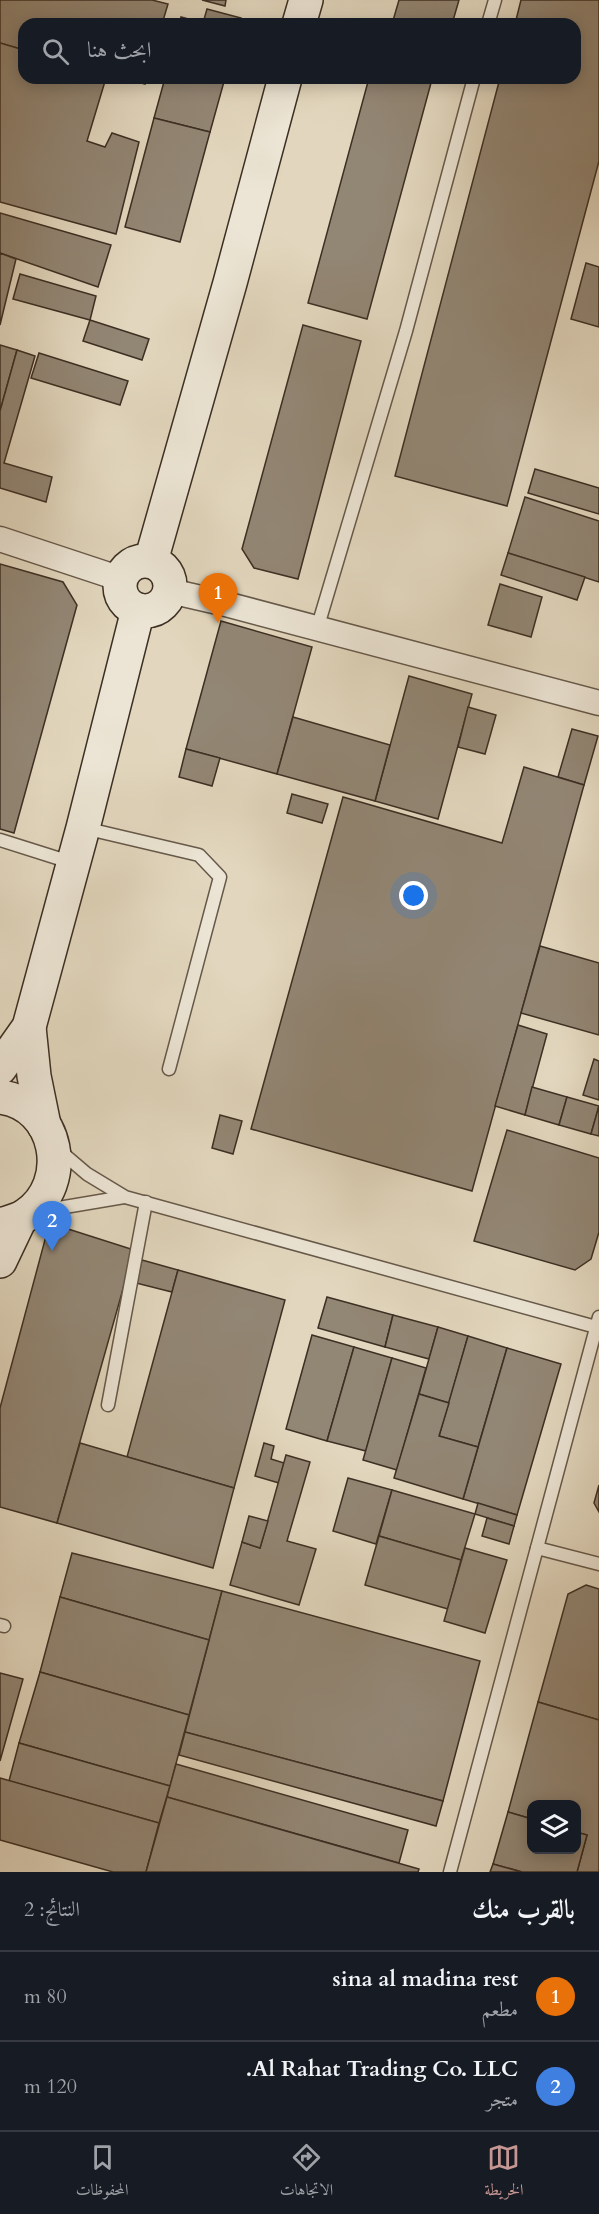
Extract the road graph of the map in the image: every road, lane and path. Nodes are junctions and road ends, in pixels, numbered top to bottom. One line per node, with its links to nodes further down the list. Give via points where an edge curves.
1 (306, 0): 3 (street)
2 (495, 0): 4 (lane)
3 (301, 18)
4 (490, 18)
5 (283, 84): 8 (street)
6 (472, 84): 12 (lane, via 406,331)
7 (0, 539): 9 (street)
8 (151, 561): 9 (street, via 129,566); 10 (street, via 164,569)
9 (121, 579): 11 (street, via 125,601)
10 (170, 591): 11 (street, via 158,608); 12 (street)
11 (138, 610): 14 (street)
12 (317, 629): 13 (street)
13 (599, 703)
14 (83, 828): 16 (street); 19 (lane, via 199,855 220,877)
15 (0, 840): 16 (lane)
16 (74, 863): 17 (street)
17 (29, 1027): 18 (street); 21 (street, via 34,1076)
18 (0, 1068)
19 (169, 1069)
20 (0, 1097): 21 (street, via 29,1108)
21 (49, 1135): 22 (lane, via 87,1174); 24 (street, via 55,1171 46,1195)
22 (125, 1197): 23 (lane); 24 (lane)
23 (146, 1202): 26 (lane); 27 (lane)
24 (16, 1219): 25 (street)
25 (0, 1261)
26 (598, 1322): 28 (lane)
27 (108, 1405)
28 (537, 1548): 29 (lane); 30 (lane)
29 (599, 1564)
30 (450, 1872)

